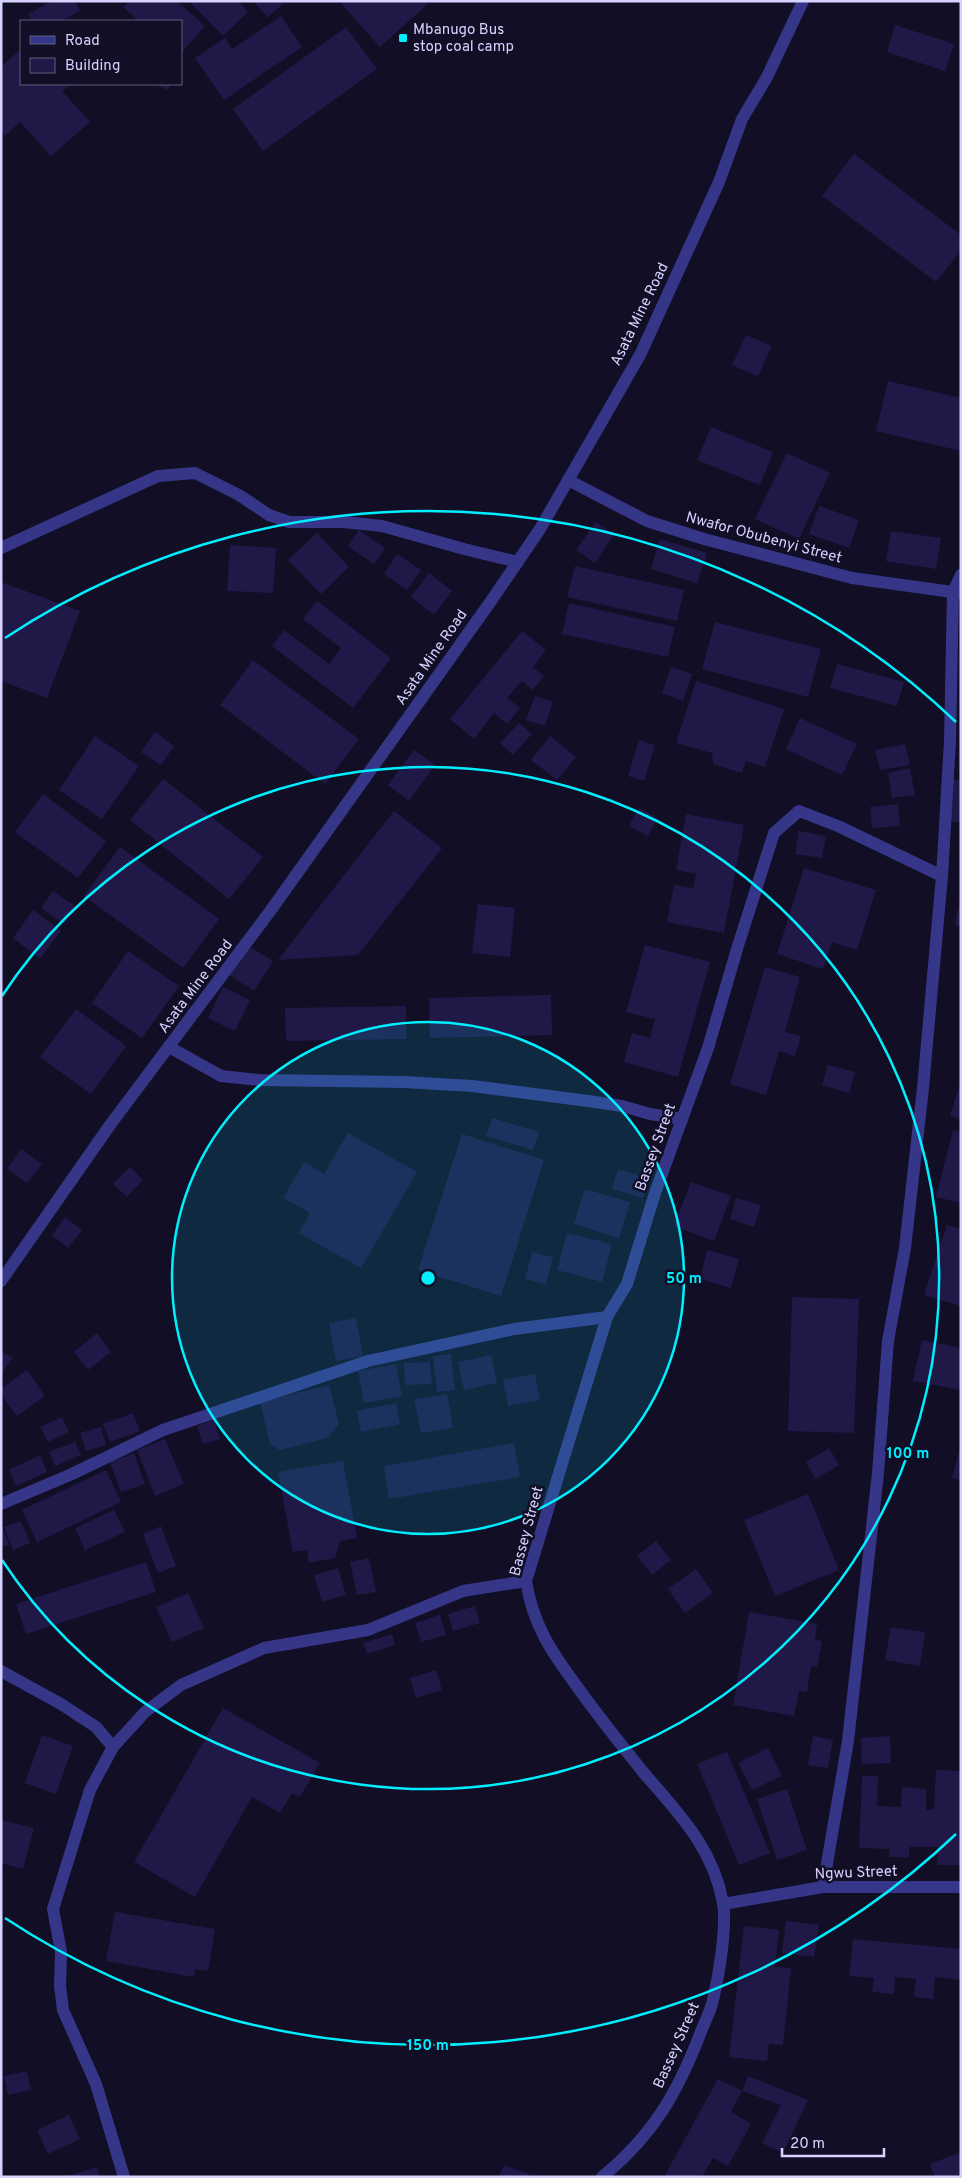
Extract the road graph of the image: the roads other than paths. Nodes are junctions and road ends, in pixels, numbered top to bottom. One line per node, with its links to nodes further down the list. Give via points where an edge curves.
1 (803, 1): 2 (street, Asata Mine Road, via 767,77 742,120 715,190 640,355)
2 (568, 480): 4 (street, Asata Mine Road); 6 (street, Nwafor Obubenyi Street, via 647,521 704,539 852,578)
3 (1, 548): 4 (street, via 158,476 195,474 239,495 269,515 289,522 382,526)
4 (518, 562): 8 (street, Asata Mine Road, via 271,910)
5 (961, 575): 6 (street)
6 (957, 593): 7 (street)
7 (942, 876): 9 (street, Bassey Street, via 799,811 774,833 708,1048); 16 (street, via 922,1098 905,1248 888,1341 878,1473 848,1741)
8 (169, 1047): 9 (street, via 221,1076 472,1086 588,1101); 10 (street, Asata Mine Road, via 70,1180)
9 (682, 1119): 11 (street, Bassey Street, via 627,1284)
10 (1, 1282)
11 (607, 1318): 12 (street, via 514,1329 368,1361 162,1430); 13 (street, Bassey Street)
12 (1, 1504)
13 (526, 1580): 15 (street, via 463,1591 368,1630 264,1648 181,1685 146,1712); 18 (street, Bassey Street, via 536,1621 555,1656 602,1723 699,1839 712,1866)
14 (1, 1671): 15 (street, via 96,1727)
15 (113, 1748): 19 (street, via 90,1790 53,1909 61,1952 63,2010 96,2084)
16 (823, 1887): 17 (street, Ngwu Street); 18 (street, Ngwu Street)
17 (961, 1887)
18 (723, 1904): 20 (street, Bassey Street, via 723,1942 713,2001 690,2060 659,2118 625,2158)
19 (124, 2177)
20 (602, 2177)

